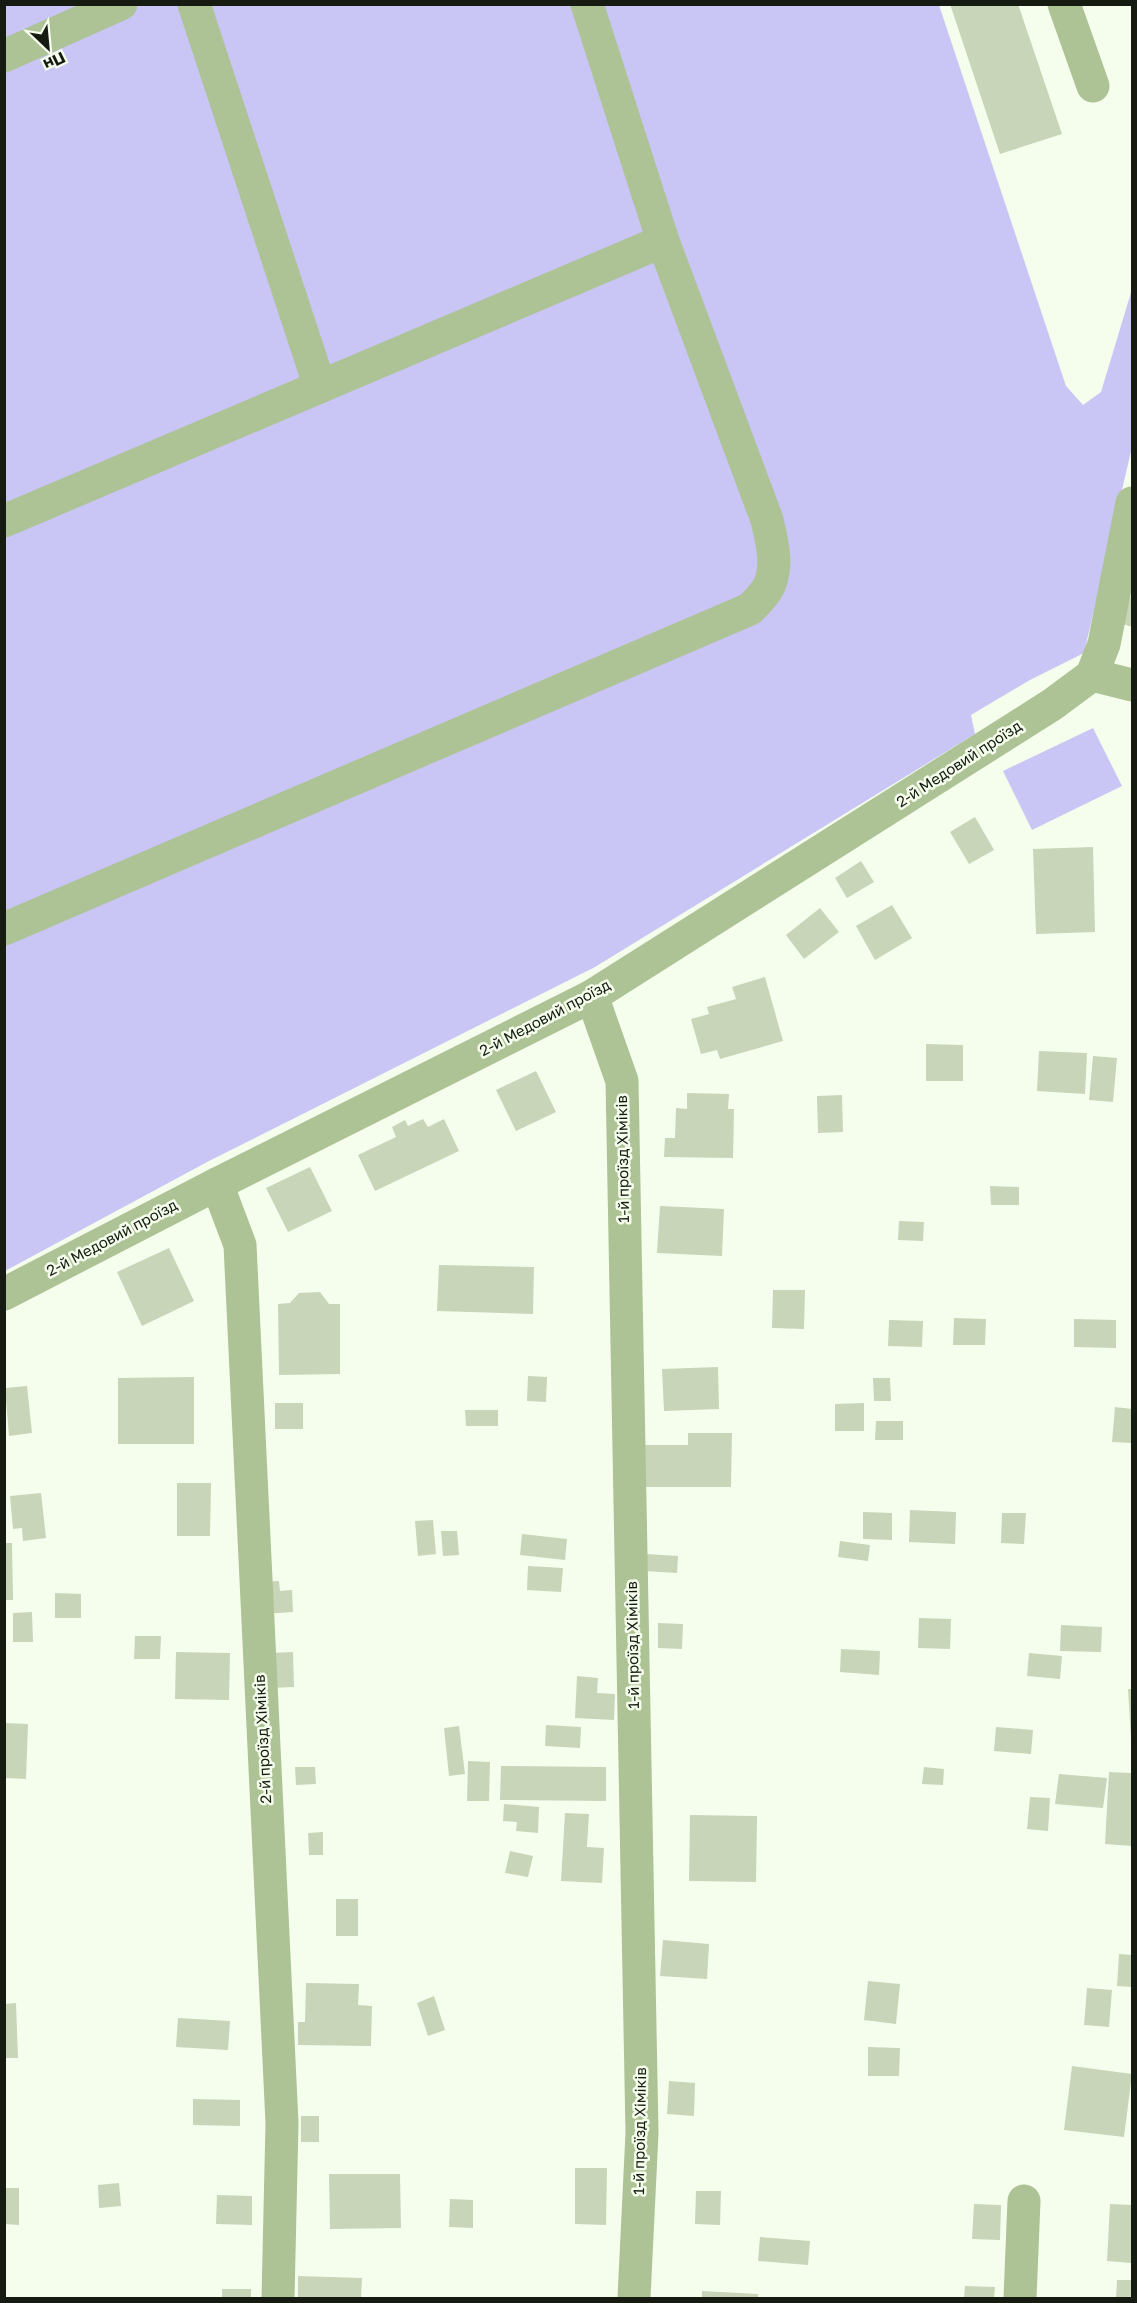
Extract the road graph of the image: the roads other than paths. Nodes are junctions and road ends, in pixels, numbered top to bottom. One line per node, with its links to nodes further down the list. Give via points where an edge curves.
1 (121, 4): 5 (street)
2 (194, 4): 8 (street)
3 (587, 4): 7 (street)
4 (1064, 4): 6 (street)
5 (4, 56)
6 (1093, 86)
7 (663, 241): 8 (street); 13 (street, via 773,544 768,589 750,609)
8 (320, 387): 10 (street)
9 (1132, 503): 11 (street, via 1104,644)
10 (4, 521)
11 (1092, 675): 12 (street); 14 (street, 2-й Медовий проїзд)
12 (1132, 685)
13 (4, 929)
14 (592, 996): 15 (street, 2-й Медовий проїзд); 19 (street, 1-й проїзд Хіміків, via 622,1081 642,2133)
15 (217, 1184): 16 (street, 2-й Медовий проїзд); 18 (street, 2-й проїзд Хіміків, via 240,1245 282,2123)
16 (4, 1294)
17 (1024, 2201): 20 (street)
18 (278, 2298)
19 (634, 2298)
20 (1020, 2298)

